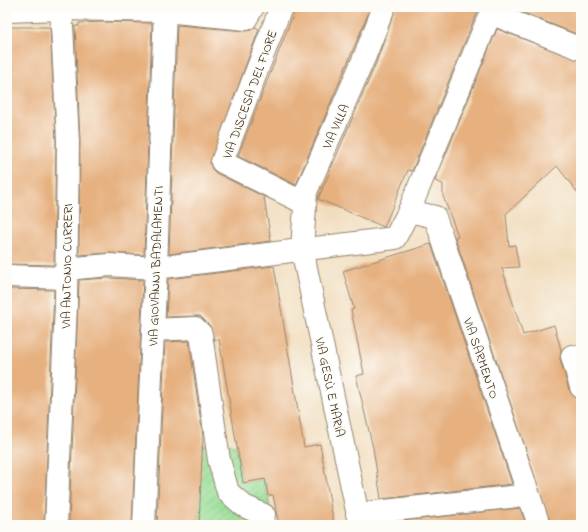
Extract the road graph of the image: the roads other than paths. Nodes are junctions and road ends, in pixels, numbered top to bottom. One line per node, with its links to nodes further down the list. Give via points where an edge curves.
1 (253, 7): 5 (street, via 246,19)
2 (281, 7): 9 (street, VIA DISCESA DEL FIORE, via 222,162)
3 (384, 7): 9 (street, VIA VILLA, via 306,192)
4 (61, 8): 5 (street); 7 (street); 13 (street, VIA ANTONIO CURRERI, via 68,141)
5 (165, 9): 12 (street, VIA GIOVANNI BADALAMENTI)
6 (491, 10): 8 (street); 10 (street)
7 (7, 11)
8 (581, 49)
9 (304, 203): 11 (street, VIA VILLA)
10 (409, 211): 11 (street, via 395,238); 18 (street, VIA SARMENTO, via 435,217)
11 (302, 249): 12 (street); 20 (street, VIA GESÙ E MARIA)
12 (156, 268): 13 (street, via 109,265); 15 (street, VIA GIOVANNI BADALAMENTI)
13 (66, 274): 14 (street); 21 (street, VIA ANTONIO CURRERI)
14 (7, 276)
15 (153, 330): 19 (street, via 194,328 201,334 219,460 228,492 244,506); 22 (street, VIA GIOVANNI BADALAMENTI)
16 (572, 356): 17 (street)
17 (581, 387)
18 (528, 495): 20 (street); 23 (street, VIA SARMENTO)
19 (264, 515)
20 (359, 519)
21 (56, 525)
22 (144, 525)
23 (540, 525)

